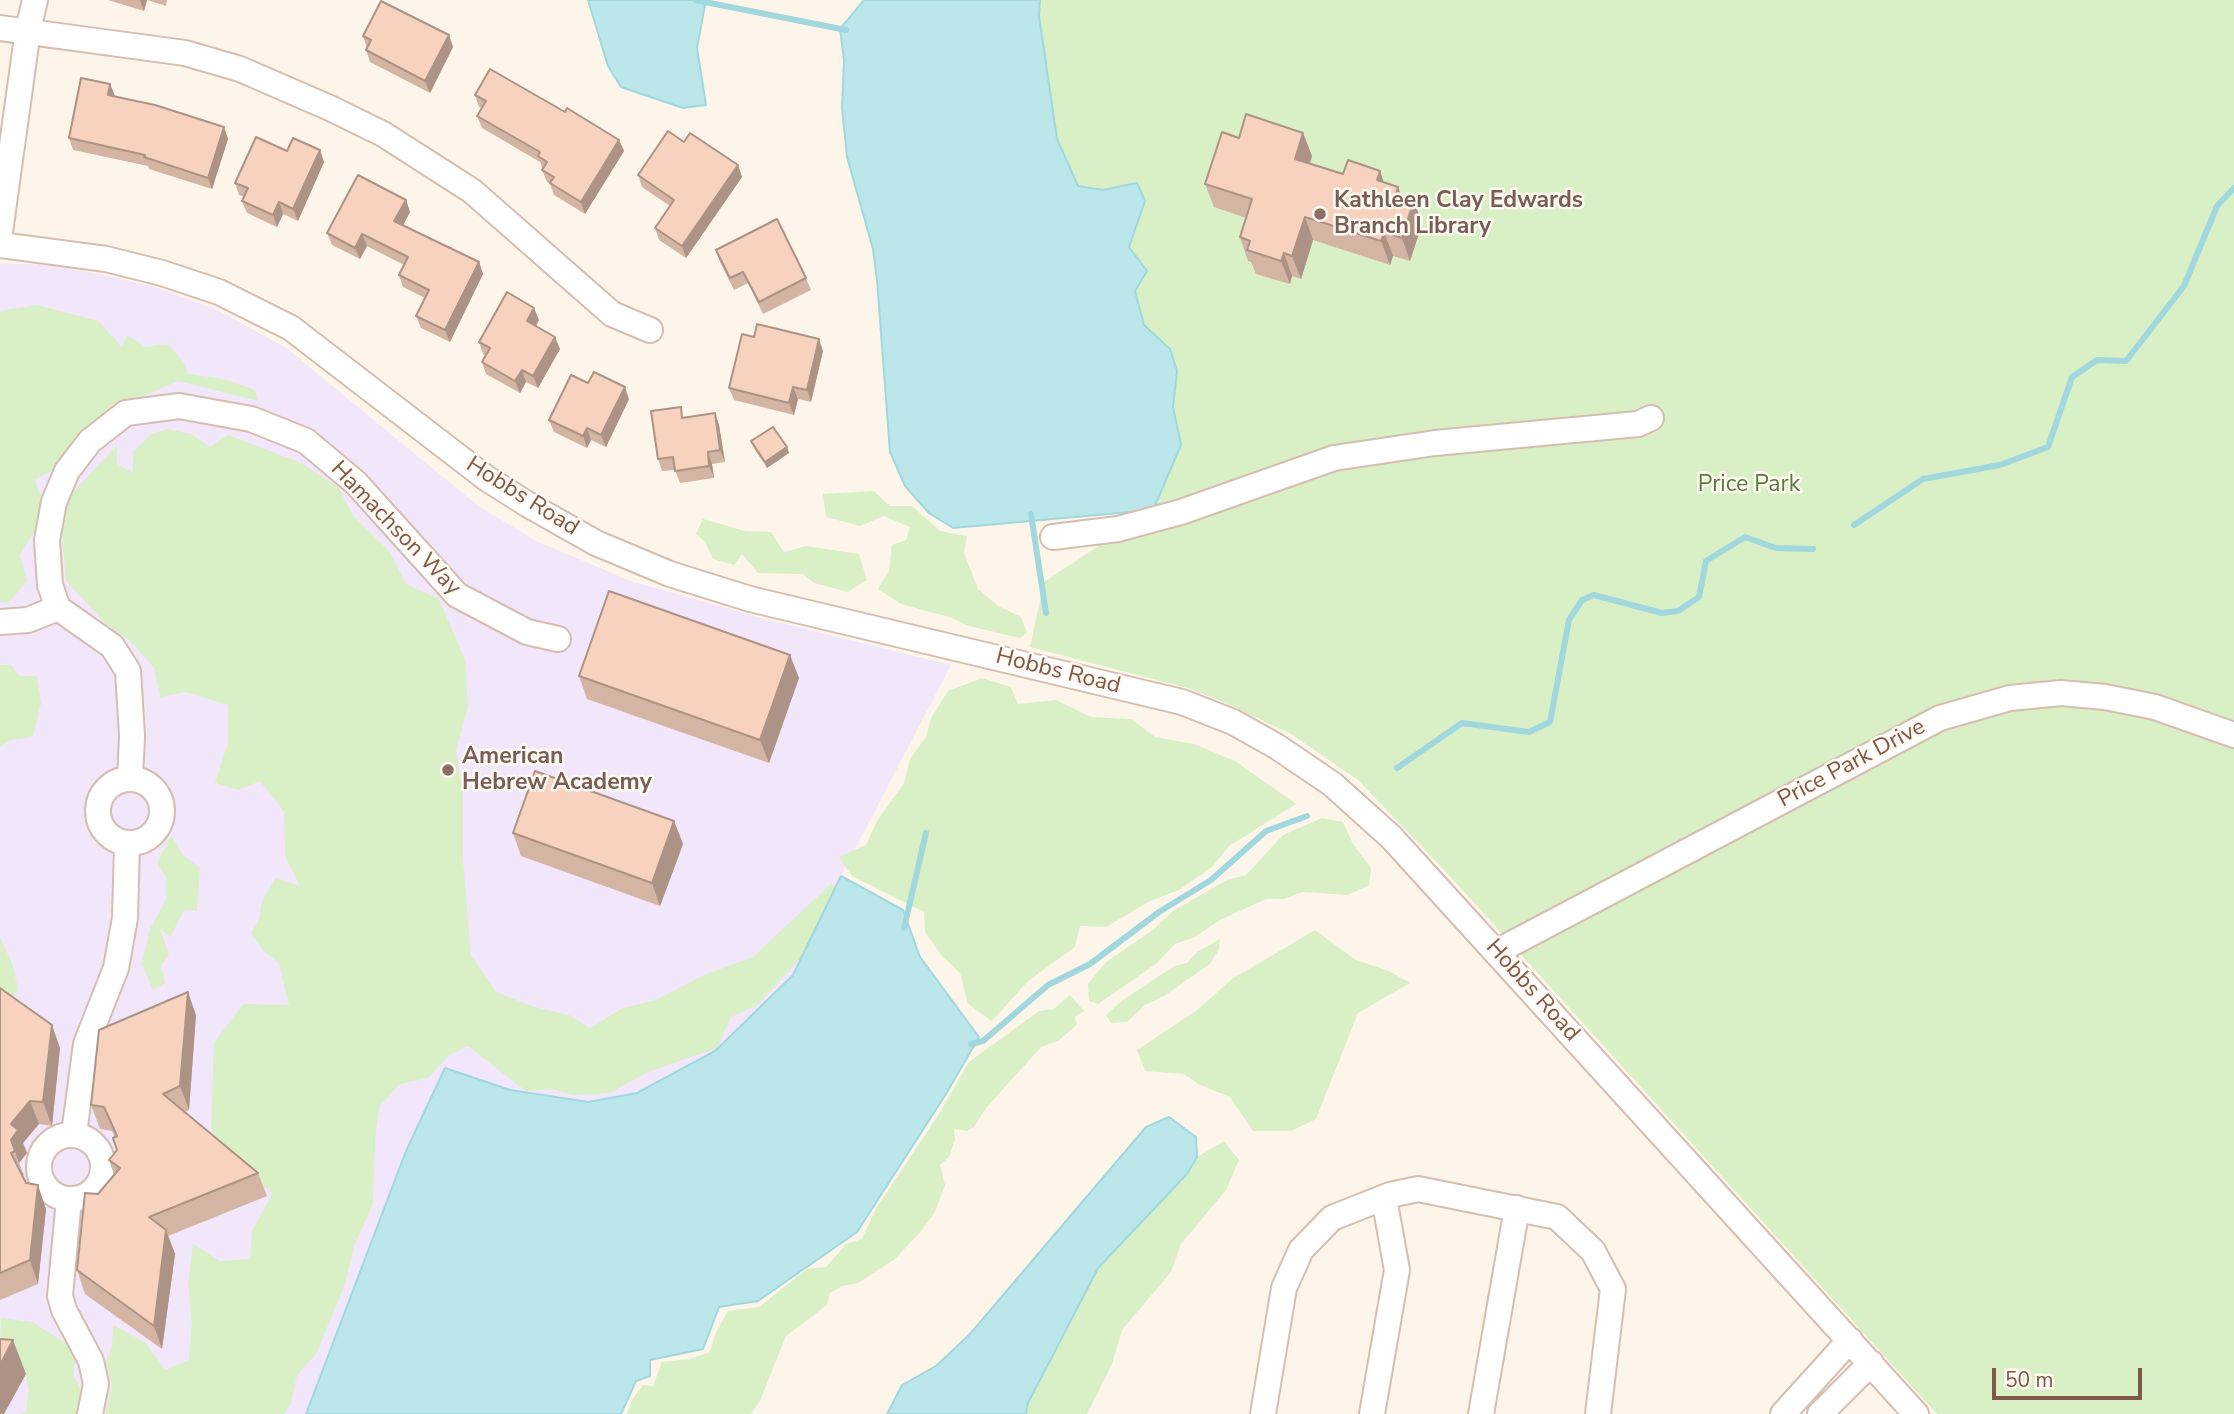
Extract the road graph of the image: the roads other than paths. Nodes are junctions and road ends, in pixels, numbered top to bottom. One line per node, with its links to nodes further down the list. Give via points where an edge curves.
1 (35, 0): 3 (street)
2 (0, 28): 3 (street)
3 (28, 30): 4 (street); 6 (street, via 184,52 240,69 330,108 383,134 472,191 612,314)
4 (0, 232)
5 (0, 245): 15 (street, Hobbs Road, via 106,259 219,292 291,328 486,478 527,504 596,543 670,575 750,599 1182,702 1233,722 1297,759 1367,814)
6 (650, 331)
7 (1651, 418): 8 (street, via 1638,424 1435,443 1334,458 1181,512 1118,529)
8 (1053, 537)
9 (58, 608): 10 (street, via 28,620); 11 (street, Hamachson Way, via 48,573 47,540 54,502 67,471 90,441 126,413 179,406 251,419 306,441 356,483 457,595 516,627); 13 (street, via 112,646 128,671)
10 (0, 622)
11 (558, 639)
12 (2234, 736): 15 (street, Price Park Drive, via 2155,707 2061,693 2010,698 1940,718)
13 (130, 779): 14 (street, via 105,790 97,808 102,828); 14 (street, via 152,788 162,808 149,837)
14 (127, 844): 16 (street, via 125,918 116,968 86,1044)
15 (1496, 952): 20 (street, Hobbs Road)
16 (74, 1134): 18 (street, via 99,1150 104,1169 96,1188); 18 (street, via 52,1140 40,1158 39,1170 49,1190)
17 (1384, 1198): 19 (street, via 1418,1189); 23 (street, via 1332,1218 1301,1250 1284,1288); 24 (street, via 1397,1270)
18 (69, 1199): 22 (street, via 60,1296 91,1361 96,1384)
19 (1517, 1209): 25 (street); 26 (street, via 1557,1217 1593,1251 1613,1289)
20 (1850, 1340): 21 (street, Hobbs Road); 27 (street)
21 (1871, 1363): 28 (street); 29 (street, Hobbs Road)
22 (90, 1414)
23 (1264, 1414)
24 (1371, 1414)
25 (1481, 1414)
26 (1598, 1414)
27 (1783, 1414)
28 (1820, 1414)
29 (1916, 1414)

